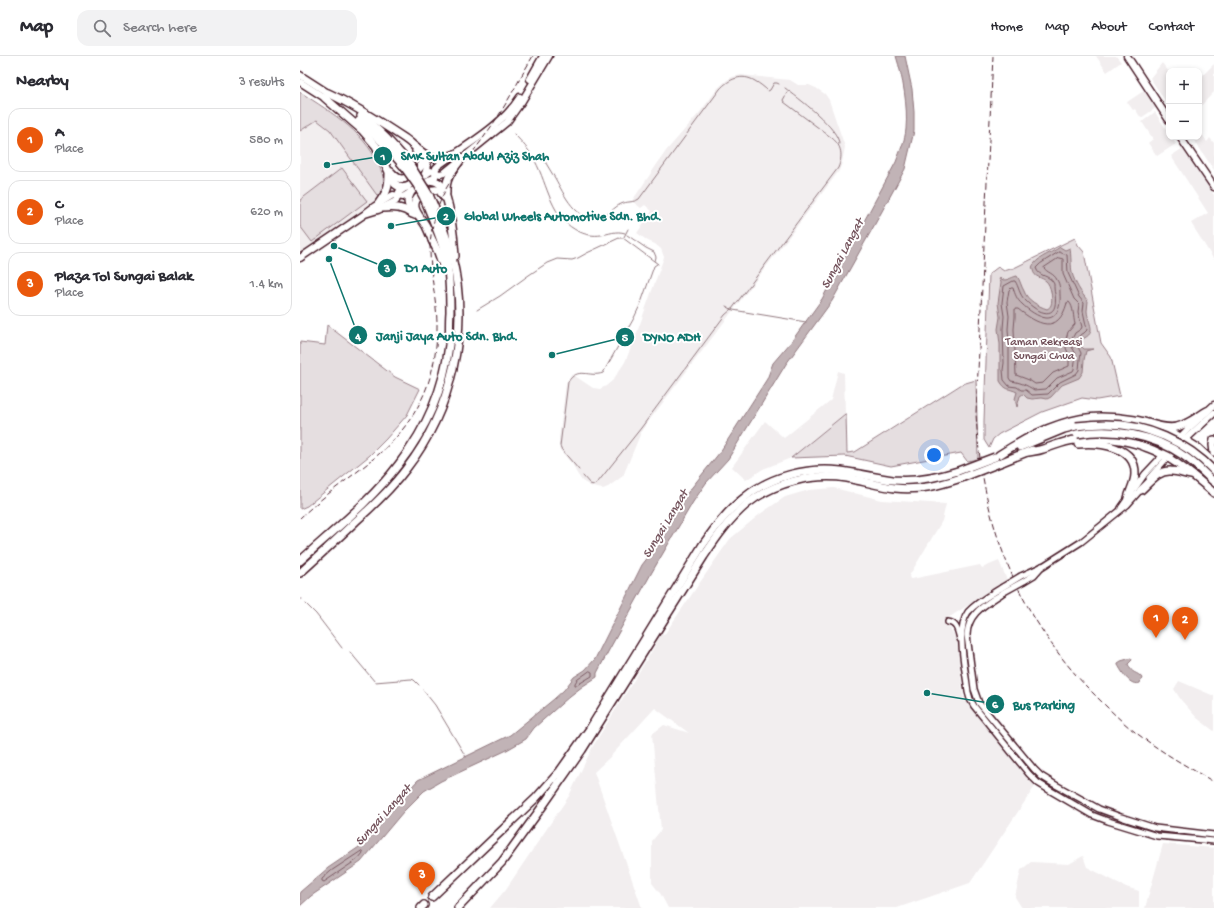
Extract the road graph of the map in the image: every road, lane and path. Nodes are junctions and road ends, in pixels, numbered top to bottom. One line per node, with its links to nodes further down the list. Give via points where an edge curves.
1 (543, 56): 11 (main road, via 511,110)
2 (549, 56): 12 (main road, via 507,122)
3 (1127, 56): 7 (main road)
4 (300, 75): 5 (main road)
5 (304, 83): 6 (main road)
6 (326, 96): 8 (highway, via 344,101); 13 (highway, via 362,130 376,146); 19 (highway, bridge, via 368,128 407,166)
7 (1166, 115)
8 (405, 139): 10 (highway); 13 (highway, via 421,157 419,169 402,179 396,177)
9 (1182, 140): 17 (main road)
10 (418, 149): 11 (highway, via 427,156 438,159); 16 (highway, via 426,160)
11 (452, 155): 14 (main road, via 436,168)
12 (462, 158): 14 (main road, via 444,173); 20 (highway, via 448,178)
13 (384, 162): 15 (highway)
14 (436, 172): 16 (main road, via 435,177)
15 (389, 173): 18 (highway, via 398,187); 21 (highway, via 387,191)
16 (428, 178): 18 (main road); 20 (highway, via 441,185)
17 (1214, 187)
18 (409, 190): 21 (main road, via 399,192 396,201); 22 (highway, via 408,203)
19 (427, 197): 26 (highway, via 448,242); 27 (highway, via 442,244)
20 (447, 200): 23 (highway)
21 (381, 206): 22 (highway, via 405,209); 25 (main road, via 378,210 366,213)
22 (416, 217): 24 (highway)
23 (451, 222): 24 (highway, via 445,199 439,190 429,190 415,201 414,206); 26 (highway)
24 (434, 244): 27 (highway)
25 (300, 258)
26 (458, 284): 50 (highway, via 460,307 456,352 447,393 427,438 407,469 385,494)
27 (450, 288): 49 (highway, via 448,346 440,387 420,433 400,463 362,505)
28 (1214, 405): 29 (main road)
29 (1210, 412): 30 (highway, via 1181,426); 31 (main road)
30 (1161, 426): 31 (highway); 33 (highway, via 1167,431 1168,442 1159,448); 39 (highway, via 1120,418 1077,419 1058,424 1015,444)
31 (1182, 438): 34 (highway); 38 (main road)
32 (1214, 440): 37 (highway)
33 (1149, 448): 35 (highway, via 1122,441 1086,439 1070,440); 38 (highway)
34 (1198, 448): 40 (highway); 41 (highway, via 1183,452 1181,460)
35 (1043, 449): 36 (highway); 47 (highway, via 1083,444 1104,445 1119,450 1129,458 1134,469 1135,477)
36 (1028, 452): 39 (highway); 44 (highway, bridge, via 1077,434 1120,432 1157,442 1183,455)
37 (1214, 453)
38 (1165, 456): 41 (highway); 45 (street); 47 (street, via 1145,474)
39 (999, 458): 42 (highway, bridge, via 1064,429 1108,424 1138,428 1177,442 1194,452); 56 (highway, bridge, via 925,480 892,480 840,471 810,471 768,483 744,498 722,520 702,546 589,730 560,771); 57 (highway, bridge, via 944,484 897,488 846,478 809,478 776,487 747,504 724,527 707,551 582,750 523,835 502,862)
40 (1214, 463)
41 (1186, 470): 43 (highway)
42 (1214, 471)
43 (1193, 475): 45 (highway, via 1164,471); 46 (highway)
44 (1214, 482)
45 (1141, 490): 48 (street)
46 (1214, 492)
47 (1128, 498): 48 (street)
48 (1118, 512): 51 (street, bridge, via 1034,575)
49 (300, 561)
50 (300, 573)
51 (1003, 590): 53 (street, via 976,605 968,614 963,623); 54 (street, via 970,619 967,635 974,689 979,702 1034,768 1041,776 1099,809 1155,828)
52 (948, 622): 53 (street, via 954,624)
53 (962, 641): 55 (street, via 970,699 1038,782 1092,815 1128,828 1157,836)
54 (1214, 835)
55 (1214, 841)
56 (432, 897)
57 (458, 908)

